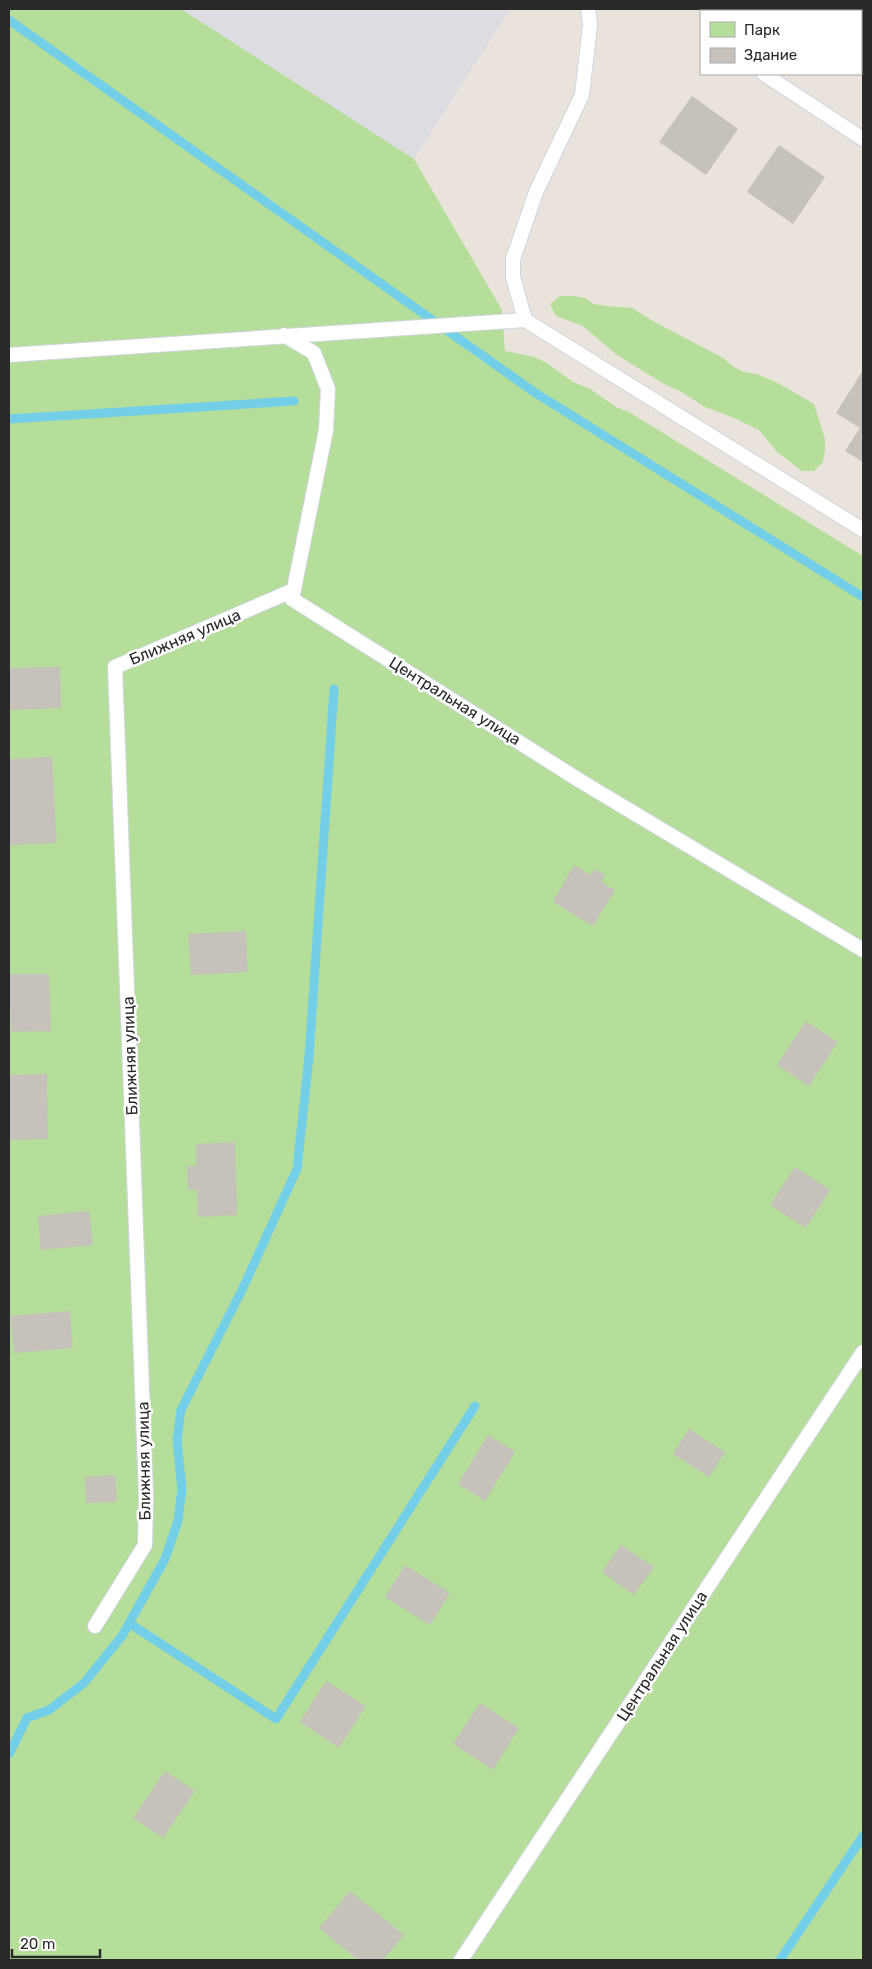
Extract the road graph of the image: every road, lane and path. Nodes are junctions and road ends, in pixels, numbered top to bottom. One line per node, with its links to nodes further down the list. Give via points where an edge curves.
1 (588, 9): 4 (lane, via 590,25 582,95 536,192 514,260 513,277)
2 (766, 75): 3 (lane)
3 (863, 139)
4 (525, 320): 5 (lane); 7 (lane)
5 (284, 335): 6 (lane); 8 (lane, via 314,354 328,389 326,430)
6 (9, 355)
7 (863, 530)
8 (294, 590): 9 (lane, Центральная улица, via 292,599 358,641 582,782); 11 (lane, Ближняя улица, via 115,668 146,1506 145,1545)
9 (863, 950)
10 (863, 1352): 12 (lane, Центральная улица)
11 (95, 1626)
12 (461, 1960)

